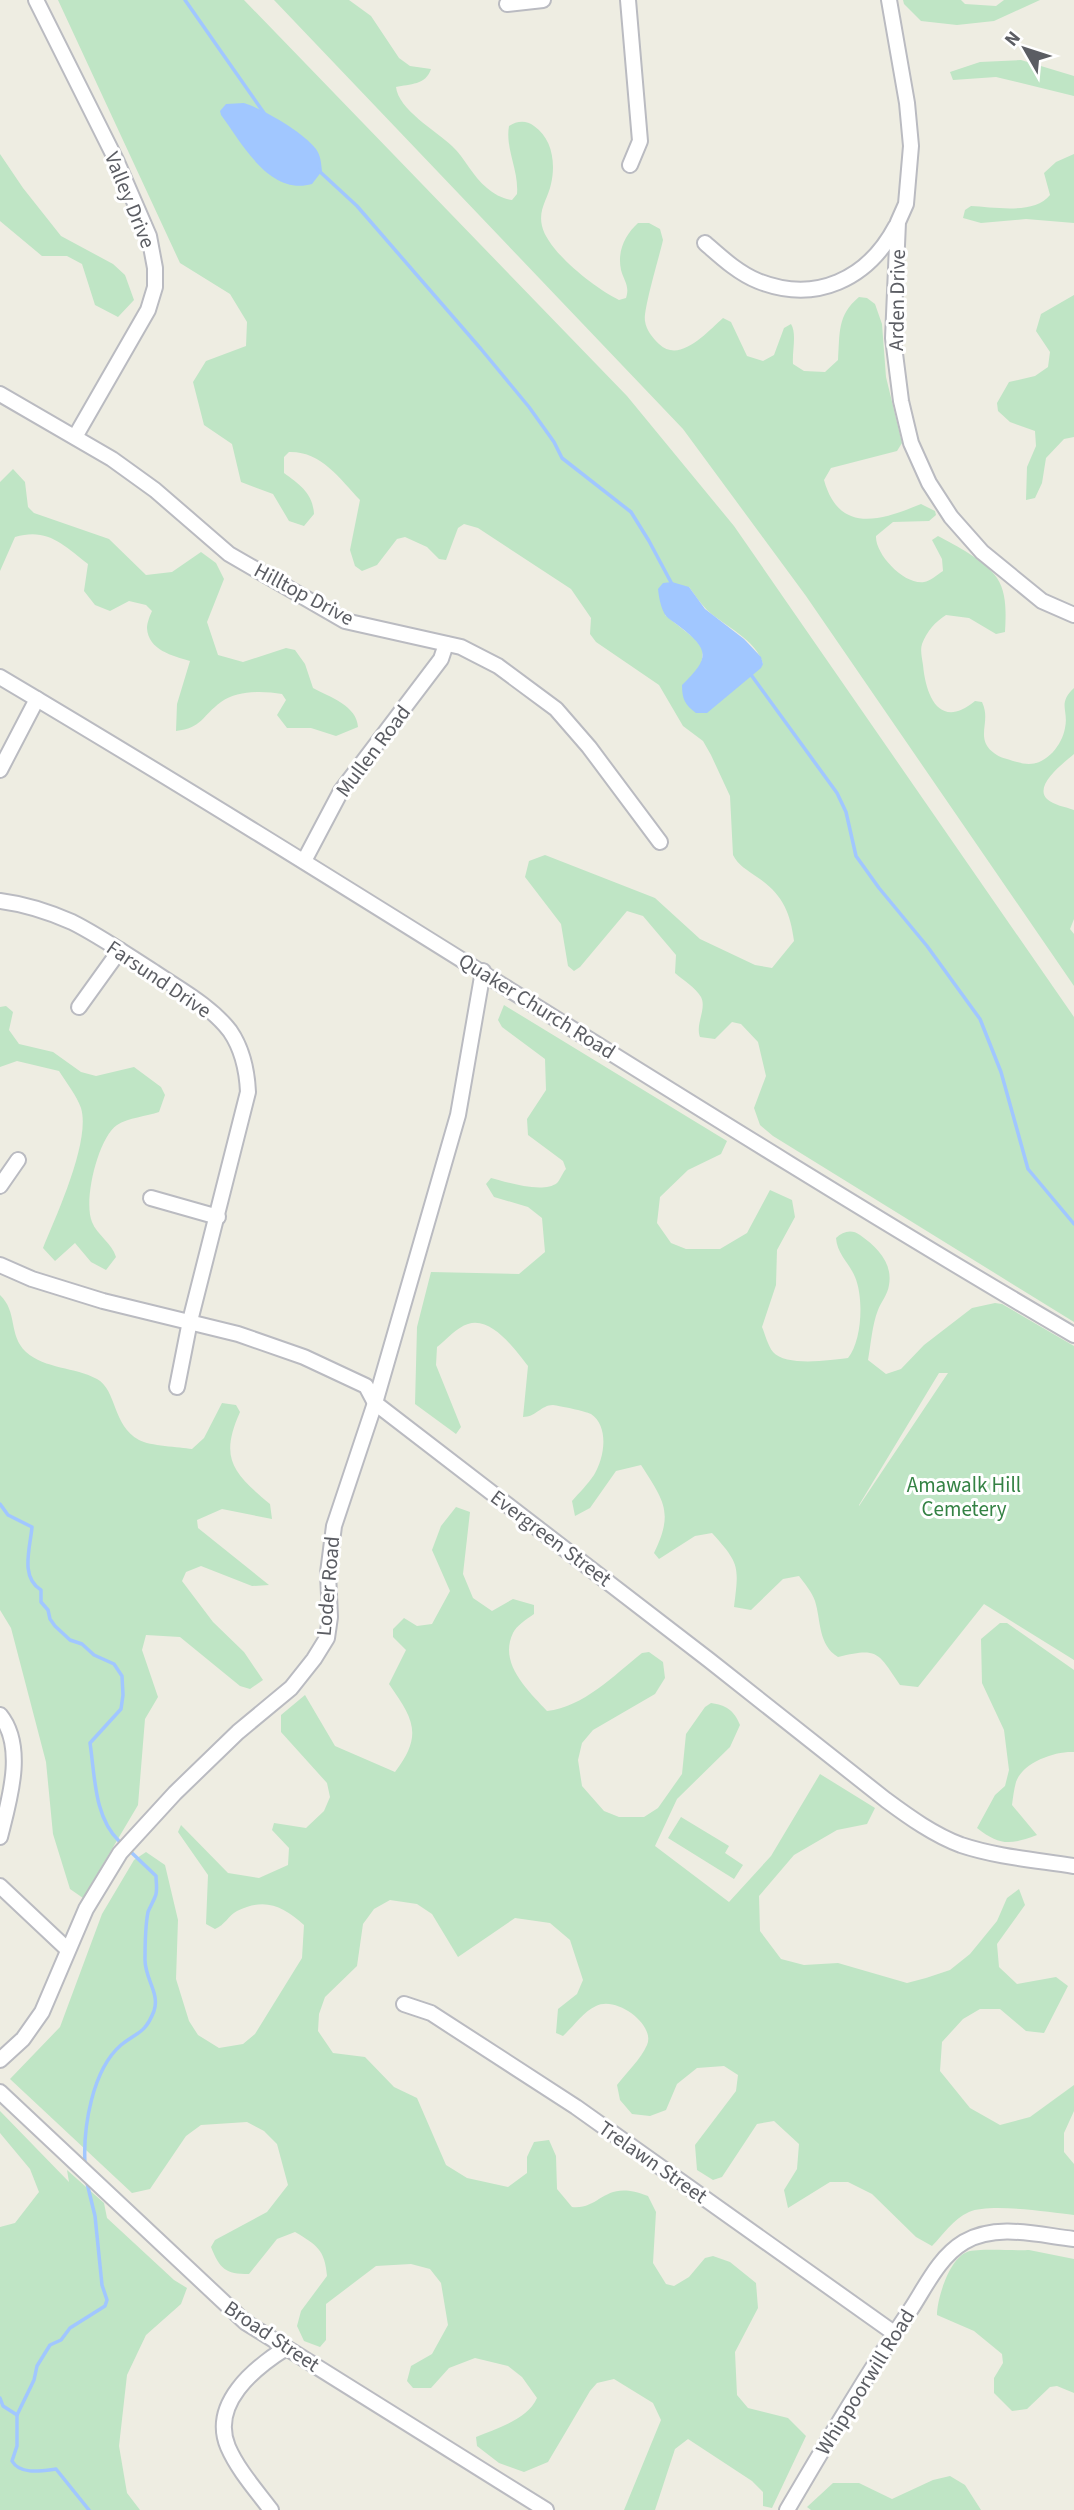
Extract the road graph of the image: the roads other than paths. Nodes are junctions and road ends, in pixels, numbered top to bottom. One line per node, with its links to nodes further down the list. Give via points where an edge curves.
1 (36, 0): 10 (street, Valley Drive, via 117,162 149,236 155,268 148,310)
2 (543, 0): 5 (street)
3 (628, 0): 6 (street, via 640,141)
4 (889, 0): 7 (street, Arden Drive, via 911,146 906,204)
5 (507, 4)
6 (631, 165)
7 (898, 222): 8 (street, via 868,265 823,289 793,289 759,281); 11 (street, Arden Drive, via 893,338 911,443 951,517 982,552 1042,601)
8 (705, 243)
9 (0, 394): 10 (street, Hilltop Drive)
10 (75, 437): 12 (street, Hilltop Drive, via 155,490 229,554 345,621)
11 (1074, 615)
12 (446, 643): 16 (street, Hilltop Drive, via 498,666 556,709); 17 (street, Mullen Road, via 434,669 341,791)
13 (0, 677): 14 (street, Quaker Church Road)
14 (37, 699): 15 (street); 17 (street, Quaker Church Road)
15 (0, 770)
16 (660, 842)
17 (304, 861): 20 (street, Quaker Church Road)
18 (0, 901): 19 (street, Farsund Drive, via 71,922)
19 (120, 950): 21 (street); 25 (street, Farsund Drive, via 215,1016 240,1050 248,1092)
20 (482, 971): 28 (street, Quaker Church Road); 30 (street, Loder Road, via 458,1115)
21 (79, 1007)
22 (18, 1160): 23 (street)
23 (0, 1186)
24 (151, 1198): 25 (street)
25 (218, 1217): 27 (street, Farsund Drive)
26 (0, 1265): 27 (street, Evergreen Street, via 103,1301)
27 (190, 1321): 29 (street, Farsund Drive); 30 (street, Evergreen Street, via 304,1357 366,1386)
28 (1074, 1335)
29 (177, 1387)
30 (375, 1403): 33 (street, Evergreen Street, via 922,1825 959,1844 999,1855); 35 (street, Loder Road, via 334,1525 328,1573 330,1617 321,1649 291,1688 238,1732 120,1853)
31 (0, 1715): 32 (street, via 13,1742 11,1793)
32 (0, 1837)
33 (1074, 1866)
34 (0, 1886): 35 (street)
35 (67, 1949): 37 (street, Loder Road, via 41,2011 23,2039)
36 (404, 2004): 40 (street, Trelawn Street, via 431,2013 565,2099)
37 (0, 2060)
38 (0, 2092): 41 (street, Broad Street, via 227,2308)
39 (1074, 2239): 40 (street, Whippoorwill Road, via 1011,2231 964,2242 945,2256)
40 (894, 2333): 44 (street, Whippoorwill Road)
41 (286, 2348): 42 (street, via 263,2362 237,2390 226,2423 227,2444 235,2460); 43 (street, Broad Street)
42 (271, 2510)
43 (546, 2510)
44 (788, 2510)

